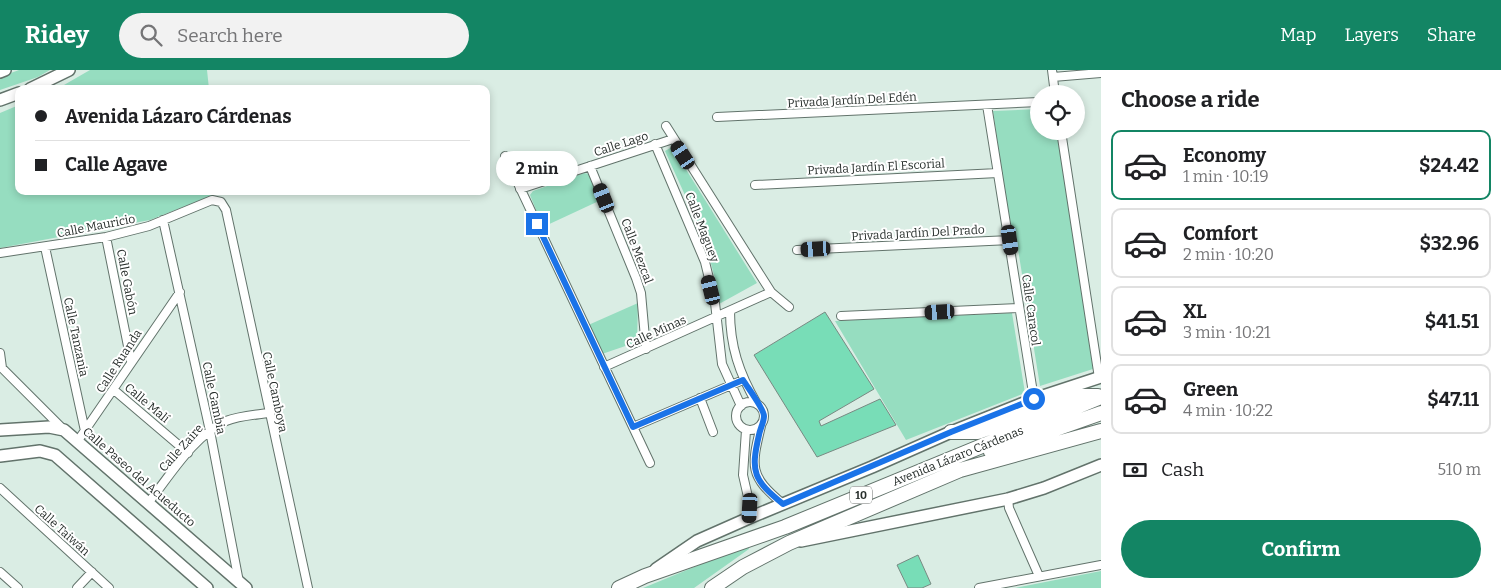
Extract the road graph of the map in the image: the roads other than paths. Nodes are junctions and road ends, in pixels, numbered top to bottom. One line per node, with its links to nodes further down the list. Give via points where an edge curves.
1 (5, 70): 3 (street)
2 (68, 70): 6 (street)
3 (0, 72)
4 (1052, 73): 5 (street)
5 (1101, 73)
6 (38, 85)
7 (15, 94): 8 (street)
8 (0, 100)
9 (1030, 103): 10 (street, Privada Jardín Del Edén)
10 (987, 105): 11 (street, Privada Jardín Del Edén); 18 (street, Calle Caracol)
11 (717, 117)
12 (666, 126): 13 (street, Calle Maguey)
13 (673, 139): 15 (street, Calle Lago); 29 (street, Calle Maguey)
14 (1062, 140): 40 (street)
15 (655, 144): 17 (street, Calle Lago); 34 (street, Calle Maguey, via 705,262)
16 (505, 156): 20 (street)
17 (590, 166): 20 (street, Calle Lago); 35 (street, Calle Mezcal, via 641,293)
18 (998, 172): 19 (street, Privada Jardín El Escorial); 24 (street, Calle Caracol)
19 (755, 185)
20 (520, 188): 39 (street)
21 (221, 202): 22 (street, Calle Mauricio, via 212,200); 49 (street, Calle Camboya, via 226,210)
22 (163, 220): 23 (street, Calle Mauricio); 28 (street, Calle Gambia)
23 (106, 237): 25 (street, Calle Mauricio); 37 (street, Calle Gabón)
24 (1010, 240): 26 (street, Privada Jardín Del Prado); 31 (street, Calle Caracol)
25 (45, 247): 27 (street, Calle Mauricio); 56 (street, Calle Tanzania)
26 (797, 250)
27 (0, 253)
28 (180, 292): 37 (street, Calle Ruanda); 57 (street, Calle Gambia)
29 (770, 292): 30 (street); 32 (street, Calle Minas)
30 (789, 306)
31 (1019, 308): 33 (street); 46 (street, Calle Caracol)
32 (730, 310): 34 (street, Calle Minas); 41 (street, via 730,336)
33 (840, 316)
34 (716, 317): 35 (street, Calle Minas); 42 (street, Calle Maguey, via 722,364)
35 (646, 349): 39 (street, Calle Minas)
36 (0, 353): 38 (street)
37 (131, 361): 43 (street, Calle Ruanda)
38 (1, 367): 54 (street)
39 (604, 367): 52 (street)
40 (1100, 377): 46 (street, Avenida Lázaro Cárdenas)
41 (743, 380): 42 (street); 47 (street)
42 (730, 386): 45 (street); 48 (street, Calle Maguey)
43 (114, 390): 56 (street, Calle Ruanda); 62 (street, Calle Malí)
44 (1101, 397): 60 (highway, via 1089,394 1076,396 978,432); 66 (highway, Avenida Lázaro Cárdenas / 10)
45 (700, 398): 52 (street); 59 (street)
46 (1034, 399): 60 (street, Avenida Lázaro Cárdenas)
47 (756, 404): 48 (street, via 748,402); 51 (street, via 763,410)
48 (741, 406): 55 (street, via 736,419)
49 (268, 412): 57 (street, Calle Zaire, via 233,419); 85 (street, Calle Camboya)
50 (1101, 413): 66 (highway, via 977,456)
51 (761, 426): 55 (street); 67 (street)
52 (633, 427): 64 (street)
53 (0, 430): 54 (street, Calle Paseo del Acueducto, via 49,427)
54 (64, 430): 61 (street, Calle Paseo del Acueducto)
55 (746, 430): 68 (street)
56 (85, 431): 61 (street, Calle Ruanda)
57 (210, 431): 62 (street, Calle Zaire); 80 (street, Calle Gambia)
58 (1101, 431): 74 (highway, Avenida Lázaro Cárdenas / 10, via 960,470)
59 (713, 432)
60 (951, 432): 72 (street, Avenida Lázaro Cárdenas)
61 (77, 442): 71 (street, Calle Paseo del Acueducto)
62 (188, 453): 71 (street, Calle Zaire)
63 (0, 456): 84 (street, via 40,451 55,454)
64 (650, 463)
65 (1101, 465): 70 (street, Avenida Lázaro Cárdenas)
66 (934, 466): 78 (highway, Avenida Lázaro Cárdenas / 10, via 785,527)
67 (755, 473): 68 (street); 72 (street, via 766,491)
68 (743, 475): 73 (street)
69 (0, 488): 77 (street, Calle Taiwán)
70 (1008, 499): 74 (street, Avenida Lázaro Cárdenas); 79 (street)
71 (148, 503): 80 (street, Calle Paseo del Acueducto)
72 (783, 504): 73 (street, Avenida Lázaro Cárdenas)
73 (749, 518): 78 (street, Avenida Lázaro Cárdenas, via 697,541)
74 (789, 543): 87 (highway, Avenida Lázaro Cárdenas / 10, via 743,566)
75 (1101, 565): 79 (street)
76 (0, 572): 81 (street)
77 (92, 572): 82 (street); 83 (street, Calle Taiwán)
78 (645, 576): 86 (highway, Avenida Lázaro Cárdenas / 10)
79 (1039, 576): 88 (street)
80 (242, 585)
81 (18, 588)
82 (77, 588)
83 (109, 588)
84 (207, 588)
85 (308, 588)
86 (618, 588)
87 (712, 588)
88 (979, 588)

